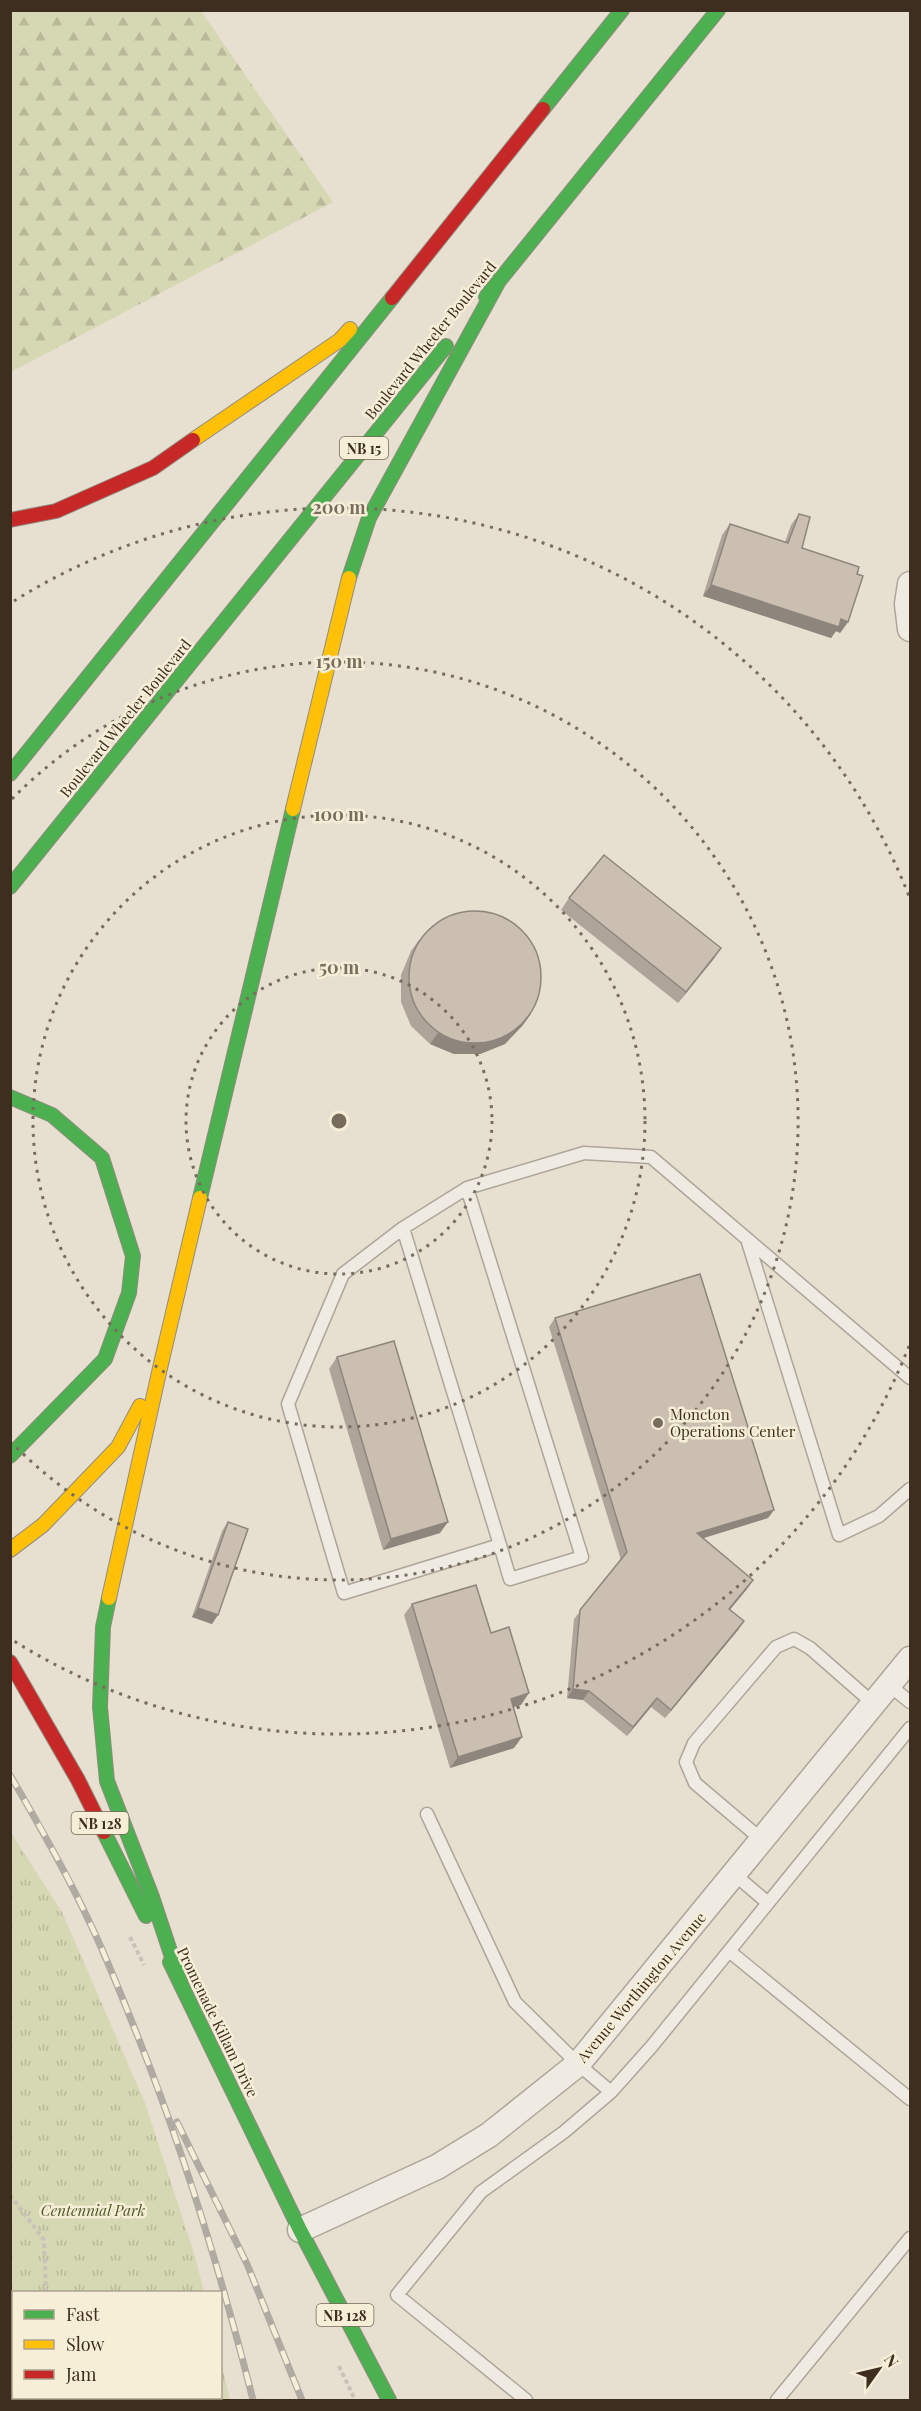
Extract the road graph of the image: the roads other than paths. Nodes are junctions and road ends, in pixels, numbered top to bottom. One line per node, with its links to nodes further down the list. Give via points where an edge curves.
1 (622, 10): 3 (main road)
2 (718, 10): 4 (main road, Boulevard Wheeler Boulevard / NB 15)
3 (598, 41): 5 (main road, via 340,340 153,468 56,511); 8 (main road)
4 (500, 279): 9 (main road, Boulevard Wheeler Boulevard / NB 15); 14 (main road, via 369,518 347,583)
5 (10, 520)
6 (910, 584): 7 (street)
7 (910, 628)
8 (10, 774)
9 (10, 887)
10 (10, 1097): 16 (main road, via 52,1114 102,1158 133,1256 129,1293 105,1359)
11 (467, 1188): 12 (lane); 13 (lane, via 584,1153 651,1157); 20 (lane, via 582,1557 510,1580)
12 (404, 1228): 20 (lane); 20 (lane, via 343,1275 288,1404 344,1593)
13 (747, 1238): 15 (lane); 19 (lane, via 839,1535 879,1516)
14 (160, 1368): 21 (main road, via 118,1447 42,1526); 33 (main road, via 103,1627 100,1707 107,1781)
15 (910, 1378)
16 (62, 1404): 17 (main road); 18 (main road)
17 (31, 1416)
18 (10, 1456)
19 (910, 1489)
20 (500, 1545)
21 (10, 1550)
22 (910, 1659): 24 (street, Avenue Worthington Avenue)
23 (10, 1662): 33 (main road, Promenade Killam Drive / NB 128, via 78,1780)
24 (889, 1684): 25 (lane); 26 (street, Avenue Worthington Avenue)
25 (910, 1702)
26 (874, 1704): 29 (street, Avenue Worthington Avenue); 29 (lane, via 810,1648 794,1639 776,1647 694,1743 686,1762 695,1783)
27 (910, 1728): 31 (lane)
28 (427, 1814): 34 (lane, via 515,2002)
29 (762, 1840): 30 (street, Avenue Worthington Avenue)
30 (734, 1874): 31 (lane); 34 (street, Avenue Worthington Avenue)
31 (768, 1903): 32 (lane)
32 (729, 1951): 35 (lane); 36 (lane)
33 (182, 1987): 37 (main road, Promenade Killam Drive / NB 128)
34 (578, 2064): 35 (lane); 37 (street, Avenue Worthington Avenue, via 489,2134 437,2168)
35 (611, 2092): 40 (lane, via 564,2132 481,2192 398,2295)
36 (910, 2099)
37 (300, 2230): 39 (main road, Promenade Killam Drive / NB 128)
38 (910, 2238): 41 (lane)
39 (389, 2400)
40 (526, 2400)
41 (777, 2400)

